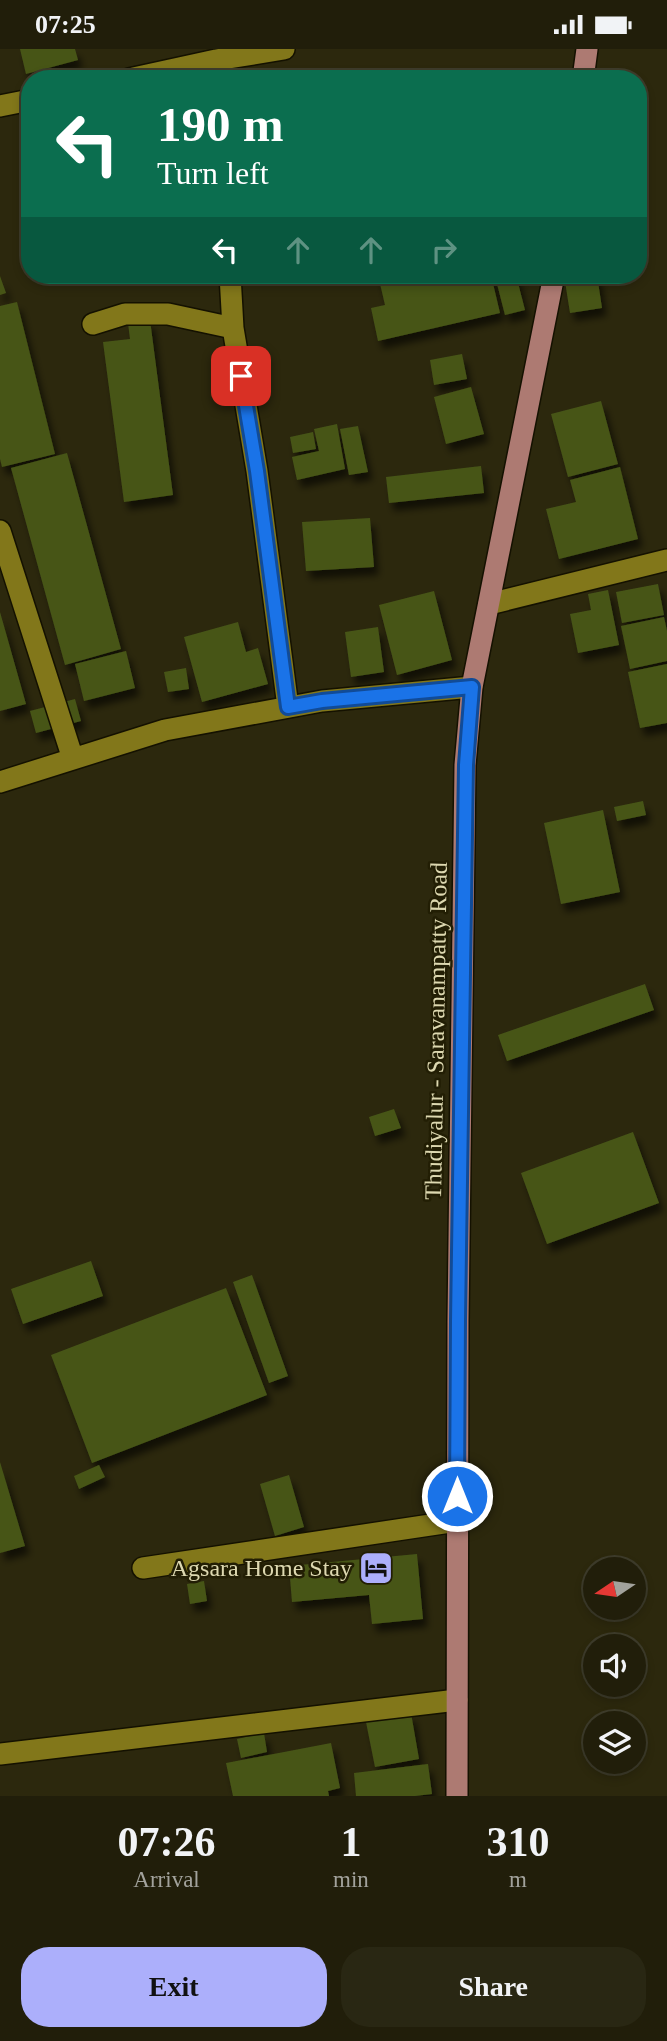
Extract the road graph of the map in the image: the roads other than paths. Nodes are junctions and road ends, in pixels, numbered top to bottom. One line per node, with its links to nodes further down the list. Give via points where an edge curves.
1 (284, 49): 3 (street)
2 (587, 49): 4 (main road)
3 (216, 69)
4 (584, 70)
5 (21, 102): 6 (street)
6 (0, 106)
7 (231, 284): 10 (street)
8 (552, 284): 13 (main road, Thudiyalur - Saravanampatty Road)
9 (93, 324): 10 (street, via 125,314 168,314)
10 (233, 328): 15 (street)
11 (0, 531): 16 (street)
12 (667, 560): 13 (street)
13 (489, 604): 14 (main road, Thudiyalur - Saravanampatty Road)
14 (472, 687): 15 (street); 18 (main road, Thudiyalur - Saravanampatty Road, via 466,765)
15 (288, 707): 16 (street, via 165,730)
16 (73, 759): 17 (street)
17 (0, 782)
18 (457, 1521): 19 (street); 20 (main road, Thudiyalur - Saravanampatty Road)
19 (143, 1568)
20 (457, 1700): 21 (street); 22 (main road, Thudiyalur - Saravanampatty Road)
21 (0, 1753)
22 (457, 1796)

